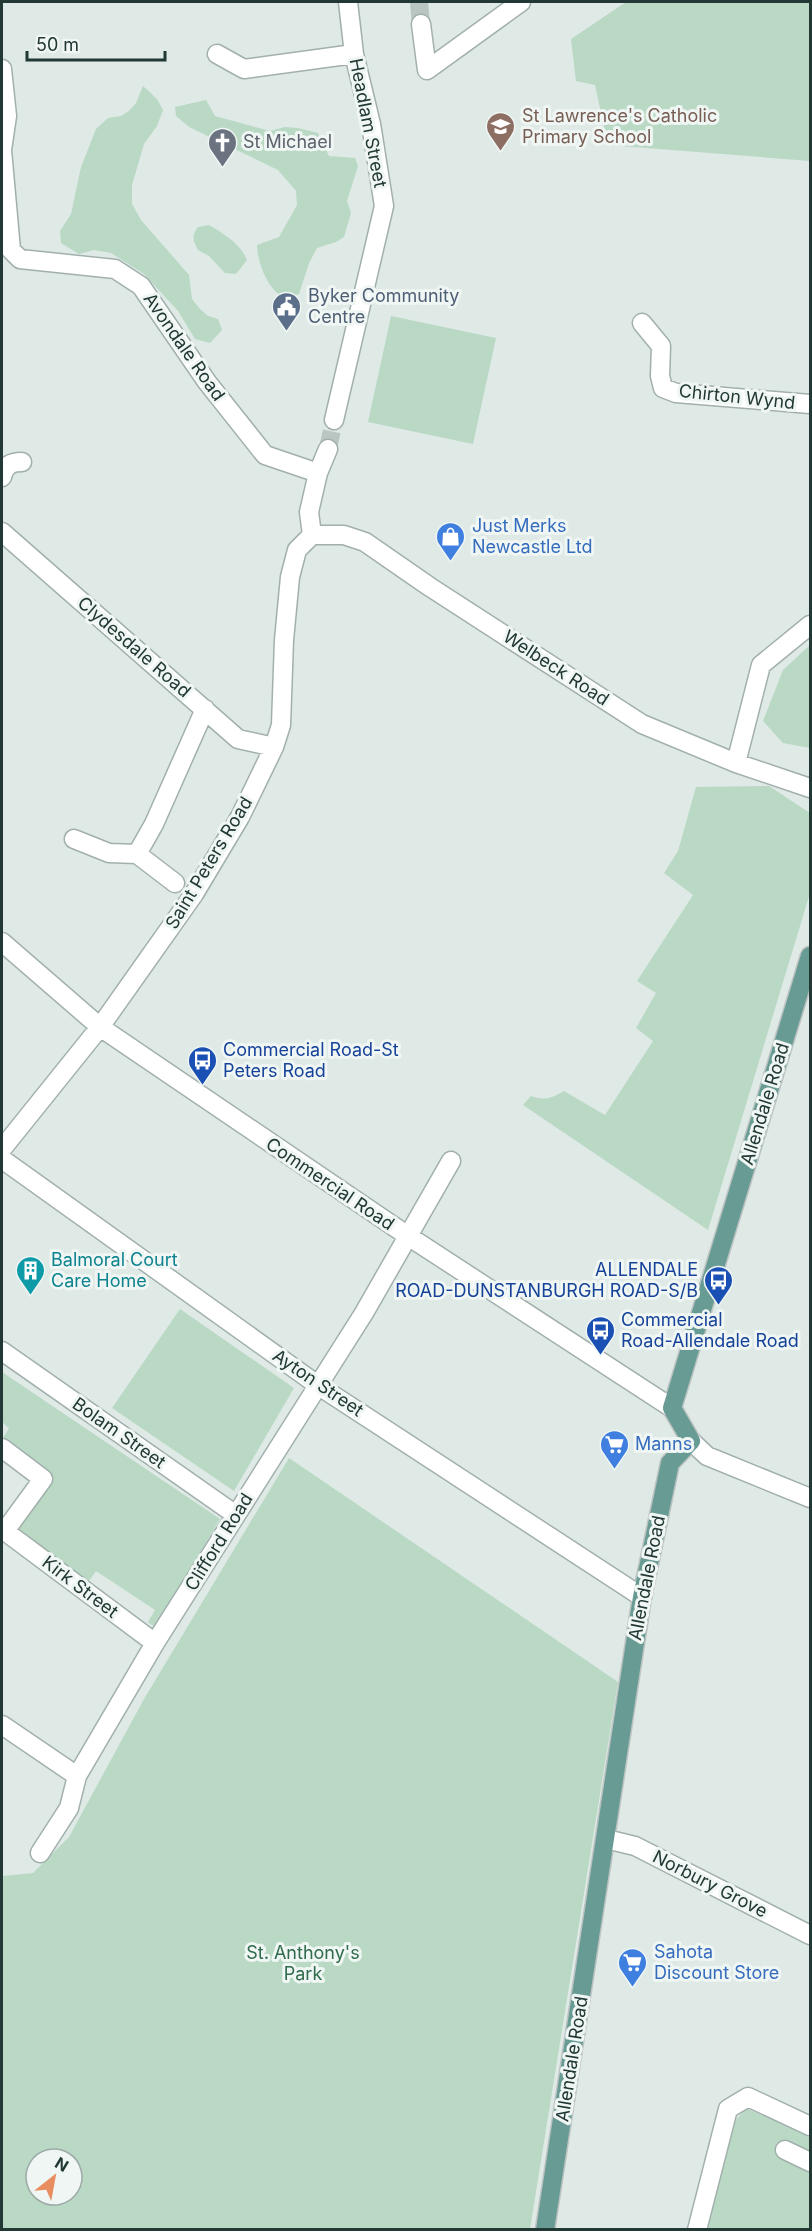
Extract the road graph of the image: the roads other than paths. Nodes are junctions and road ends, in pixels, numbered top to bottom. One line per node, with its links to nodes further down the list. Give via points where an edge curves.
1 (348, 2): 5 (street, Headlam Street)
2 (521, 2): 3 (street, via 427,70)
3 (421, 24)
4 (217, 54): 5 (street, via 244,69)
5 (354, 54): 9 (street, Headlam Street, via 371,124 384,206)
6 (2, 69): 12 (street, Avondale Road, via 7,116 2,150 11,250 20,259 115,269 141,286 207,382 265,455)
7 (642, 323): 8 (street, Chirton Wynd, via 661,346 663,388 676,393)
8 (810, 404)
9 (334, 420)
10 (328, 449): 12 (street)
11 (22, 462): 13 (street, via 12,462)
12 (318, 473): 15 (street, via 309,512)
13 (2, 477)
14 (2, 532): 17 (street, Clydesdale Road)
15 (312, 535): 18 (street, Saint Peters Road, via 297,550 290,577 281,725); 19 (street, Welbeck Road, via 344,534 365,542 642,724)
16 (810, 625): 19 (street, via 761,665)
17 (205, 709): 18 (street, Clydesdale Road, via 238,739); 22 (street)
18 (274, 747): 26 (street, Saint Peters Road, via 212,866)
19 (736, 763): 20 (street, Welbeck Road)
20 (810, 788)
21 (74, 839): 22 (street, via 109,853)
22 (137, 854): 23 (street)
23 (175, 883)
24 (2, 942): 26 (street, Commercial Road)
25 (810, 956): 33 (main road, Allendale Road)
26 (100, 1027): 27 (street, Saint Peters Road); 30 (street, Commercial Road)
27 (2, 1149)
28 (2, 1159): 32 (street, Ayton Street)
29 (451, 1161): 30 (street, Clifford Road)
30 (408, 1236): 32 (street, Clifford Road); 33 (street, Commercial Road)
31 (2, 1351): 37 (street, Bolam Street)
32 (319, 1386): 37 (street, Clifford Road); 39 (street, Ayton Street)
33 (672, 1408): 34 (main road)
34 (691, 1441): 36 (street, via 707,1456); 39 (main road, Allendale Road, via 670,1463)
35 (2, 1448): 38 (street, Kirk Street, via 43,1479)
36 (810, 1498)
37 (236, 1515): 40 (street, Clifford Road)
38 (3, 1530): 40 (street, Kirk Street)
39 (642, 1597): 43 (main road, Allendale Road)
40 (155, 1643): 42 (street, Clifford Road)
41 (2, 1725): 42 (street)
42 (77, 1776): 44 (street, Clifford Road, via 69,1808)
43 (606, 1839): 45 (street, Norbury Grove, via 635,1846); 49 (main road, Allendale Road)
44 (40, 1853)
45 (810, 1935)
46 (810, 2126): 50 (street, via 748,2097 728,2109)
47 (785, 2150): 48 (street)
48 (810, 2162)
49 (545, 2229)
50 (697, 2229)

